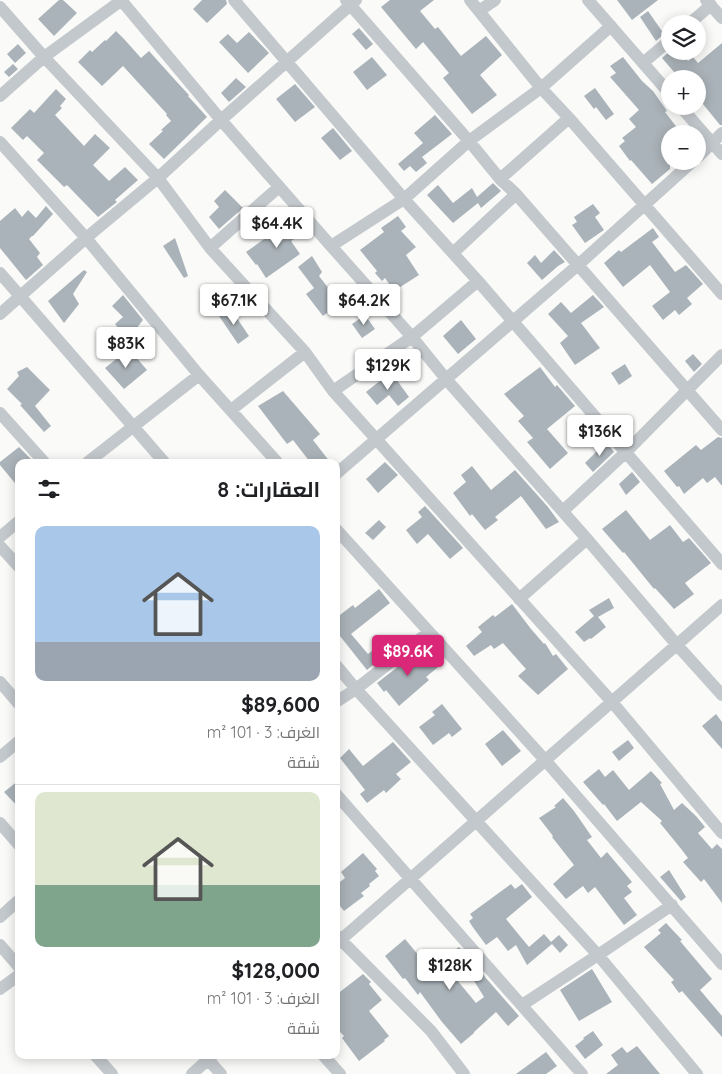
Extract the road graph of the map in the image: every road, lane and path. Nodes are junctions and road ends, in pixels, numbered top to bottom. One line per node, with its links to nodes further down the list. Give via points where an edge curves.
1 (122, 0): 14 (street); 22 (street)
2 (234, 0): 15 (street)
3 (470, 0): 9 (street)
4 (494, 0): 9 (street)
5 (588, 0): 12 (street)
6 (351, 2): 15 (street); 24 (street)
7 (709, 2): 10 (street); 11 (street)
8 (0, 6): 14 (street)
9 (479, 11): 18 (street)
10 (697, 15)
11 (722, 18)
12 (611, 26): 16 (street); 18 (street)
13 (661, 48): 16 (street)
14 (44, 57): 19 (street); 30 (street)
15 (288, 62): 22 (street); 34 (street)
16 (643, 63): 17 (street)
17 (661, 84)
18 (541, 88): 21 (street); 24 (street)
19 (0, 96)
20 (688, 115): 26 (street)
21 (569, 118): 31 (street); 35 (street)
22 (221, 120): 30 (street); 32 (street)
23 (722, 133): 26 (street)
24 (469, 141): 31 (street); 34 (street)
25 (0, 142): 36 (street)
26 (712, 143): 27 (street); 28 (street)
27 (706, 149)
28 (722, 154)
29 (683, 170): 35 (street)
30 (158, 178): 36 (street); 38 (street)
31 (500, 179): 33 (street)
32 (279, 187): 37 (street); 38 (street)
33 (516, 194): 39 (street); 40 (street)
34 (404, 199): 37 (street); 39 (street)
35 (645, 206): 40 (street); 43 (street)
36 (86, 238): 44 (street); 50 (street)
37 (331, 246): 47 (street)
38 (210, 248): 48 (street)
39 (453, 253): 42 (street)
40 (578, 265): 46 (street); 52 (street)
41 (0, 273): 44 (street)
42 (478, 281): 46 (street); 47 (street)
43 (722, 294)
44 (20, 296): 45 (street); 56 (street)
45 (0, 314)
46 (513, 322): 51 (street); 59 (street)
47 (412, 337): 51 (street); 53 (street)
48 (305, 352): 53 (street); 54 (street)
49 (722, 355): 52 (street)
50 (199, 375): 54 (street); 56 (street)
51 (446, 379): 58 (street); 65 (street)
52 (686, 390): 57 (street); 59 (street)
53 (333, 391): 58 (street)
54 (231, 410): 63 (street)
55 (0, 413): 60 (street)
56 (132, 427): 61 (street); 62 (street)
57 (722, 430)
58 (377, 440): 64 (street); 73 (street)
59 (626, 452): 65 (street); 72 (street)
60 (41, 459)
61 (92, 459)
62 (161, 459)
63 (274, 459)
64 (340, 471)
65 (563, 511): 69 (street)
66 (15, 524): 68 (street)
67 (340, 533): 75 (street)
68 (0, 537)
69 (587, 539): 73 (street); 76 (street)
70 (0, 546): 71 (street)
71 (15, 563)
72 (722, 564)
73 (519, 599): 83 (street)
74 (722, 605): 76 (street)
75 (429, 632): 79 (street); 86 (street)
76 (677, 645): 80 (street); 83 (street)
77 (340, 670): 79 (street)
78 (0, 682): 81 (street)
79 (356, 688): 82 (street); 88 (street)
80 (722, 695)
81 (15, 699)
82 (340, 699)
83 (612, 702): 86 (street); 90 (street)
84 (15, 744): 85 (street)
85 (0, 757)
86 (545, 760): 88 (street); 94 (street)
87 (340, 798): 92 (street)
88 (477, 820): 92 (street); 99 (street)
89 (0, 823): 91 (street)
90 (722, 833)
91 (15, 840)
92 (411, 878): 96 (street); 104 (street)
93 (15, 904): 95 (street)
94 (672, 906): 99 (street); 101 (street)
95 (0, 917)
96 (340, 938)
97 (340, 942): 113 (street, via 431,1031)
98 (0, 945): 100 (street)
99 (598, 955): 104 (street); 115 (street)
100 (15, 962)
101 (722, 964)
102 (15, 978): 103 (street)
103 (0, 989)
104 (522, 1005): 114 (street)
105 (99, 1059): 109 (street)
106 (205, 1059): 110 (street)
107 (210, 1059): 111 (street)
108 (327, 1059): 112 (street)
109 (112, 1074)
110 (192, 1074)
111 (221, 1074)
112 (340, 1074)
113 (464, 1074)
114 (582, 1074)
115 (697, 1074)

